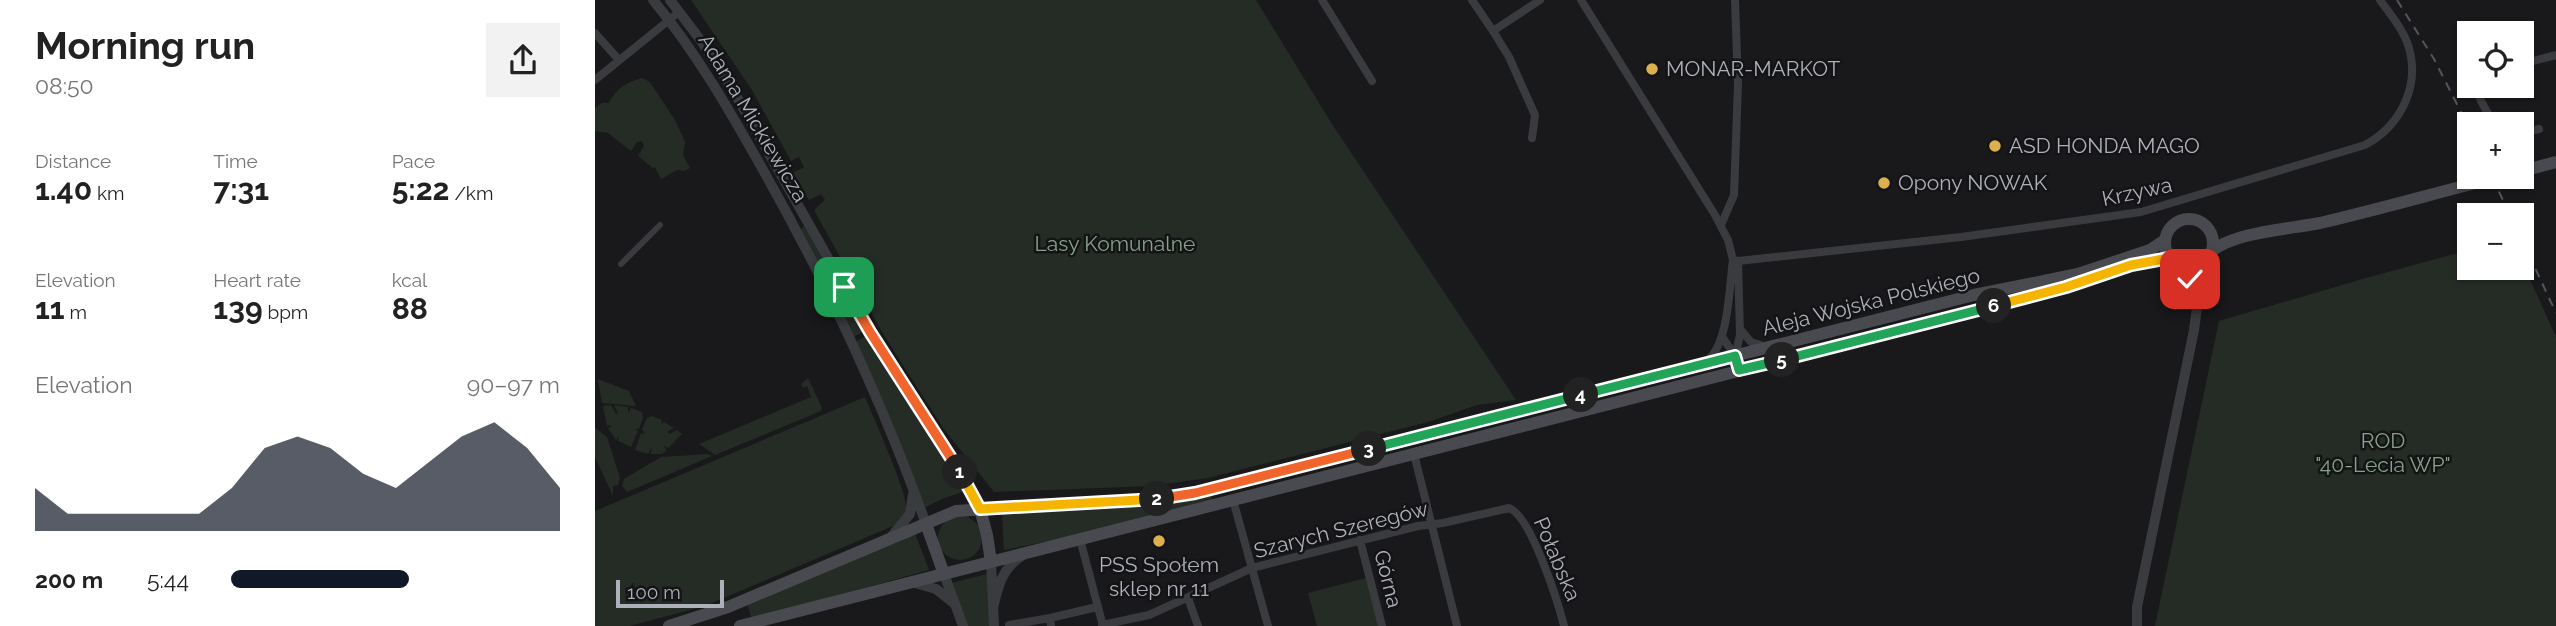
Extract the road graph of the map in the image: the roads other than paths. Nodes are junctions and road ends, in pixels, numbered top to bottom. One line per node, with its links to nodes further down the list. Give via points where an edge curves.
1 (653, 0): 10 (street, Adama Mickiewicza)
2 (670, 0): 9 (street, Adama Mickiewicza)
3 (1322, 0): 17 (street)
4 (1472, 0): 11 (street)
5 (1541, 0): 11 (street)
6 (1581, 0): 27 (street)
7 (1735, 0): 27 (street, via 1734,195)
8 (2380, 0): 33 (street, Krzywa, via 2404,34 2412,75 2408,99 2396,120 2365,145 2141,212)
9 (679, 12): 10 (street); 24 (street, Adama Mickiewicza, via 728,82)
10 (669, 20): 14 (street); 25 (street, Adama Mickiewicza, via 719,92)
11 (1493, 31): 20 (street, via 1535,115)
12 (595, 33): 14 (street)
13 (2556, 55): 15 (street)
14 (619, 61): 16 (street)
15 (2534, 61)
16 (595, 80)
17 (1372, 81)
18 (2539, 130): 19 (street)
19 (2534, 131)
20 (1532, 138)
21 (2556, 162): 22 (main road)
22 (2534, 168)
23 (2457, 188): 29 (main road)
24 (805, 217): 25 (street, Adama Mickiewicza); 51 (street, Adama Mickiewicza)
25 (793, 223): 48 (street, Adama Mickiewicza, via 871,383)
26 (660, 225): 34 (street)
27 (1721, 225): 33 (street)
28 (2208, 229): 29 (main road, via 2220,234); 30 (main road, via 2197,220 2183,220 2170,228); 31 (main road, via 2213,242)
29 (2257, 234): 31 (main road, via 2223,244)
30 (2165, 240): 32 (main road); 37 (main road, Aleja Wojska Polskiego, via 2150,250 2078,274)
31 (2207, 257): 35 (main road); 36 (street)
32 (2169, 258): 35 (main road); 40 (main road, Aleja Wojska Polskiego)
33 (1736, 261): 38 (street); 39 (street)
34 (621, 264)
35 (2186, 267): 36 (street)
36 (2195, 310): 65 (street)
37 (1848, 327): 40 (main road); 41 (main road, Aleja Wojska Polskiego)
38 (1740, 329): 41 (street, via 1751,342); 42 (street)
39 (1723, 338): 42 (street); 43 (street, via 1711,358)
40 (1851, 342): 44 (main road, Aleja Wojska Polskiego)
41 (1774, 346): 42 (main road, Aleja Wojska Polskiego)
42 (1735, 356): 43 (main road, Aleja Wojska Polskiego); 44 (street)
43 (1698, 365): 45 (main road, Aleja Wojska Polskiego)
44 (1739, 370): 46 (main road, Aleja Wojska Polskiego)
45 (1461, 426): 46 (main road); 51 (main road, Aleja Wojska Polskiego, via 1183,496)
46 (1464, 440): 47 (main road, Aleja Wojska Polskiego)
47 (1414, 454): 49 (main road, Aleja Wojska Polskiego); 53 (street)
48 (913, 488): 52 (street, Adama Mickiewicza); 54 (street, via 911,514)
49 (1233, 500): 55 (main road, Aleja Wojska Polskiego); 59 (street)
50 (1513, 508): 53 (street, Szarych Szeregów); 79 (street, Połabska, via 1542,562)
51 (980, 509): 52 (main road, Aleja Wojska Polskiego, via 956,511); 58 (main road)
52 (926, 524): 54 (main road); 60 (main road)
53 (1431, 524): 56 (street, Szarych Szeregów); 78 (street)
54 (890, 539): 70 (main road, via 728,607)
55 (1080, 539): 57 (main road, Aleja Wojska Polskiego); 64 (street)
56 (1360, 540): 59 (street, Szarych Szeregów); 77 (street, Górna)
57 (1025, 553): 58 (main road, Aleja Wojska Polskiego); 66 (street, via 1001,577)
58 (991, 562): 60 (main road, Aleja Wojska Polskiego); 66 (street)
59 (1252, 568): 62 (street, Szarych Szeregów); 76 (street)
60 (944, 574): 61 (main road); 63 (street)
61 (903, 584): 63 (street, via 929,586); 71 (main road)
62 (1188, 598): 68 (street, Szarych Szeregów); 75 (street)
63 (955, 604): 72 (street)
64 (1097, 607): 67 (street); 74 (street)
65 (2137, 607): 80 (street); 81 (street)
66 (993, 608): 73 (street)
67 (1050, 622): 69 (street)
68 (1137, 622): 74 (street, Szarych Szeregów)
69 (1009, 625)
70 (669, 626)
71 (740, 626)
72 (963, 626)
73 (994, 626)
74 (1102, 626)
75 (1198, 626)
76 (1268, 626)
77 (1382, 626)
78 (1457, 626)
79 (1564, 626)
80 (2130, 626)
81 (2137, 626)

